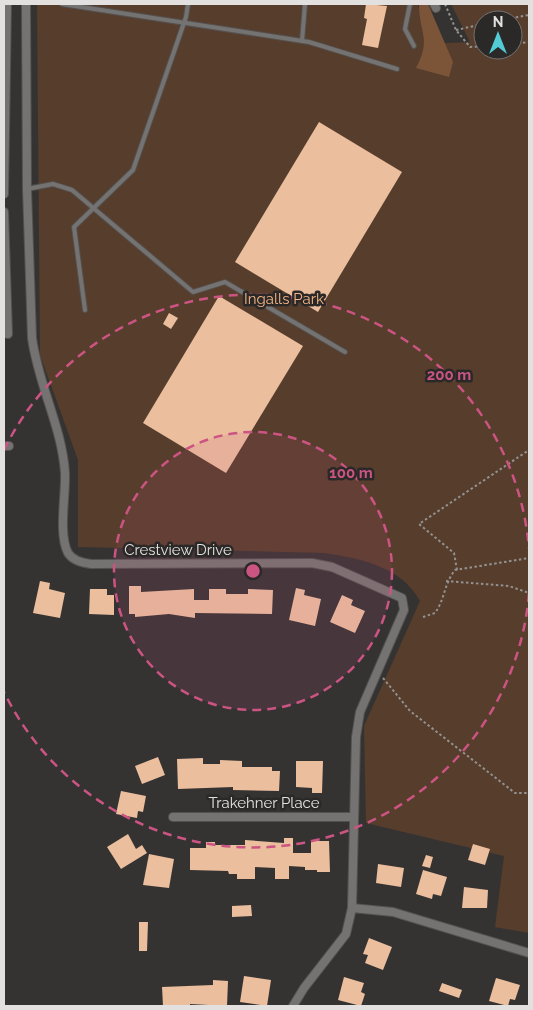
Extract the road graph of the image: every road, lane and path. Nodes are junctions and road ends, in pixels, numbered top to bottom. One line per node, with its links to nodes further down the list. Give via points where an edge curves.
1 (6, 4): 12 (street)
2 (26, 4): 17 (street, Crestview Drive)
3 (62, 4): 8 (lane)
4 (188, 4): 9 (lane)
5 (305, 4): 13 (lane)
6 (410, 4): 14 (lane, via 406,28)
7 (445, 4): 11 (path)
8 (84, 6): 9 (lane)
9 (182, 22): 13 (lane); 19 (lane, via 133,170)
10 (473, 26): 11 (path)
11 (456, 30): 15 (path)
12 (6, 35): 18 (street)
13 (302, 41): 16 (lane)
14 (414, 46)
15 (473, 47)
16 (397, 69)
17 (27, 189): 19 (lane, via 53,184 72,190); 30 (street, Crestview Drive, via 34,356 63,455 64,541 69,554 80,562 91,564 312,563 332,567 402,598 404,610)
18 (4, 194)
19 (94, 208): 21 (lane, via 74,227); 23 (lane, via 193,292 224,282)
20 (4, 212): 22 (street)
21 (85, 310)
22 (8, 334)
23 (345, 352)
24 (529, 450): 26 (path, via 419,524 454,554)
25 (529, 558): 26 (path)
26 (457, 570): 27 (path)
27 (446, 581): 28 (path, via 509,586); 29 (path, via 442,602 435,613)
28 (529, 593)
29 (423, 616)
30 (377, 671): 31 (path, via 410,711 515,793); 33 (street, Crestview Drive, via 360,712 356,737)
31 (529, 793)
32 (173, 817): 33 (street, Trakehner Place)
33 (354, 817): 34 (street, Crestview Drive)
34 (352, 908): 35 (street, via 393,912); 36 (street, Crestview Drive, via 346,934)
35 (529, 953)
36 (293, 1006)

